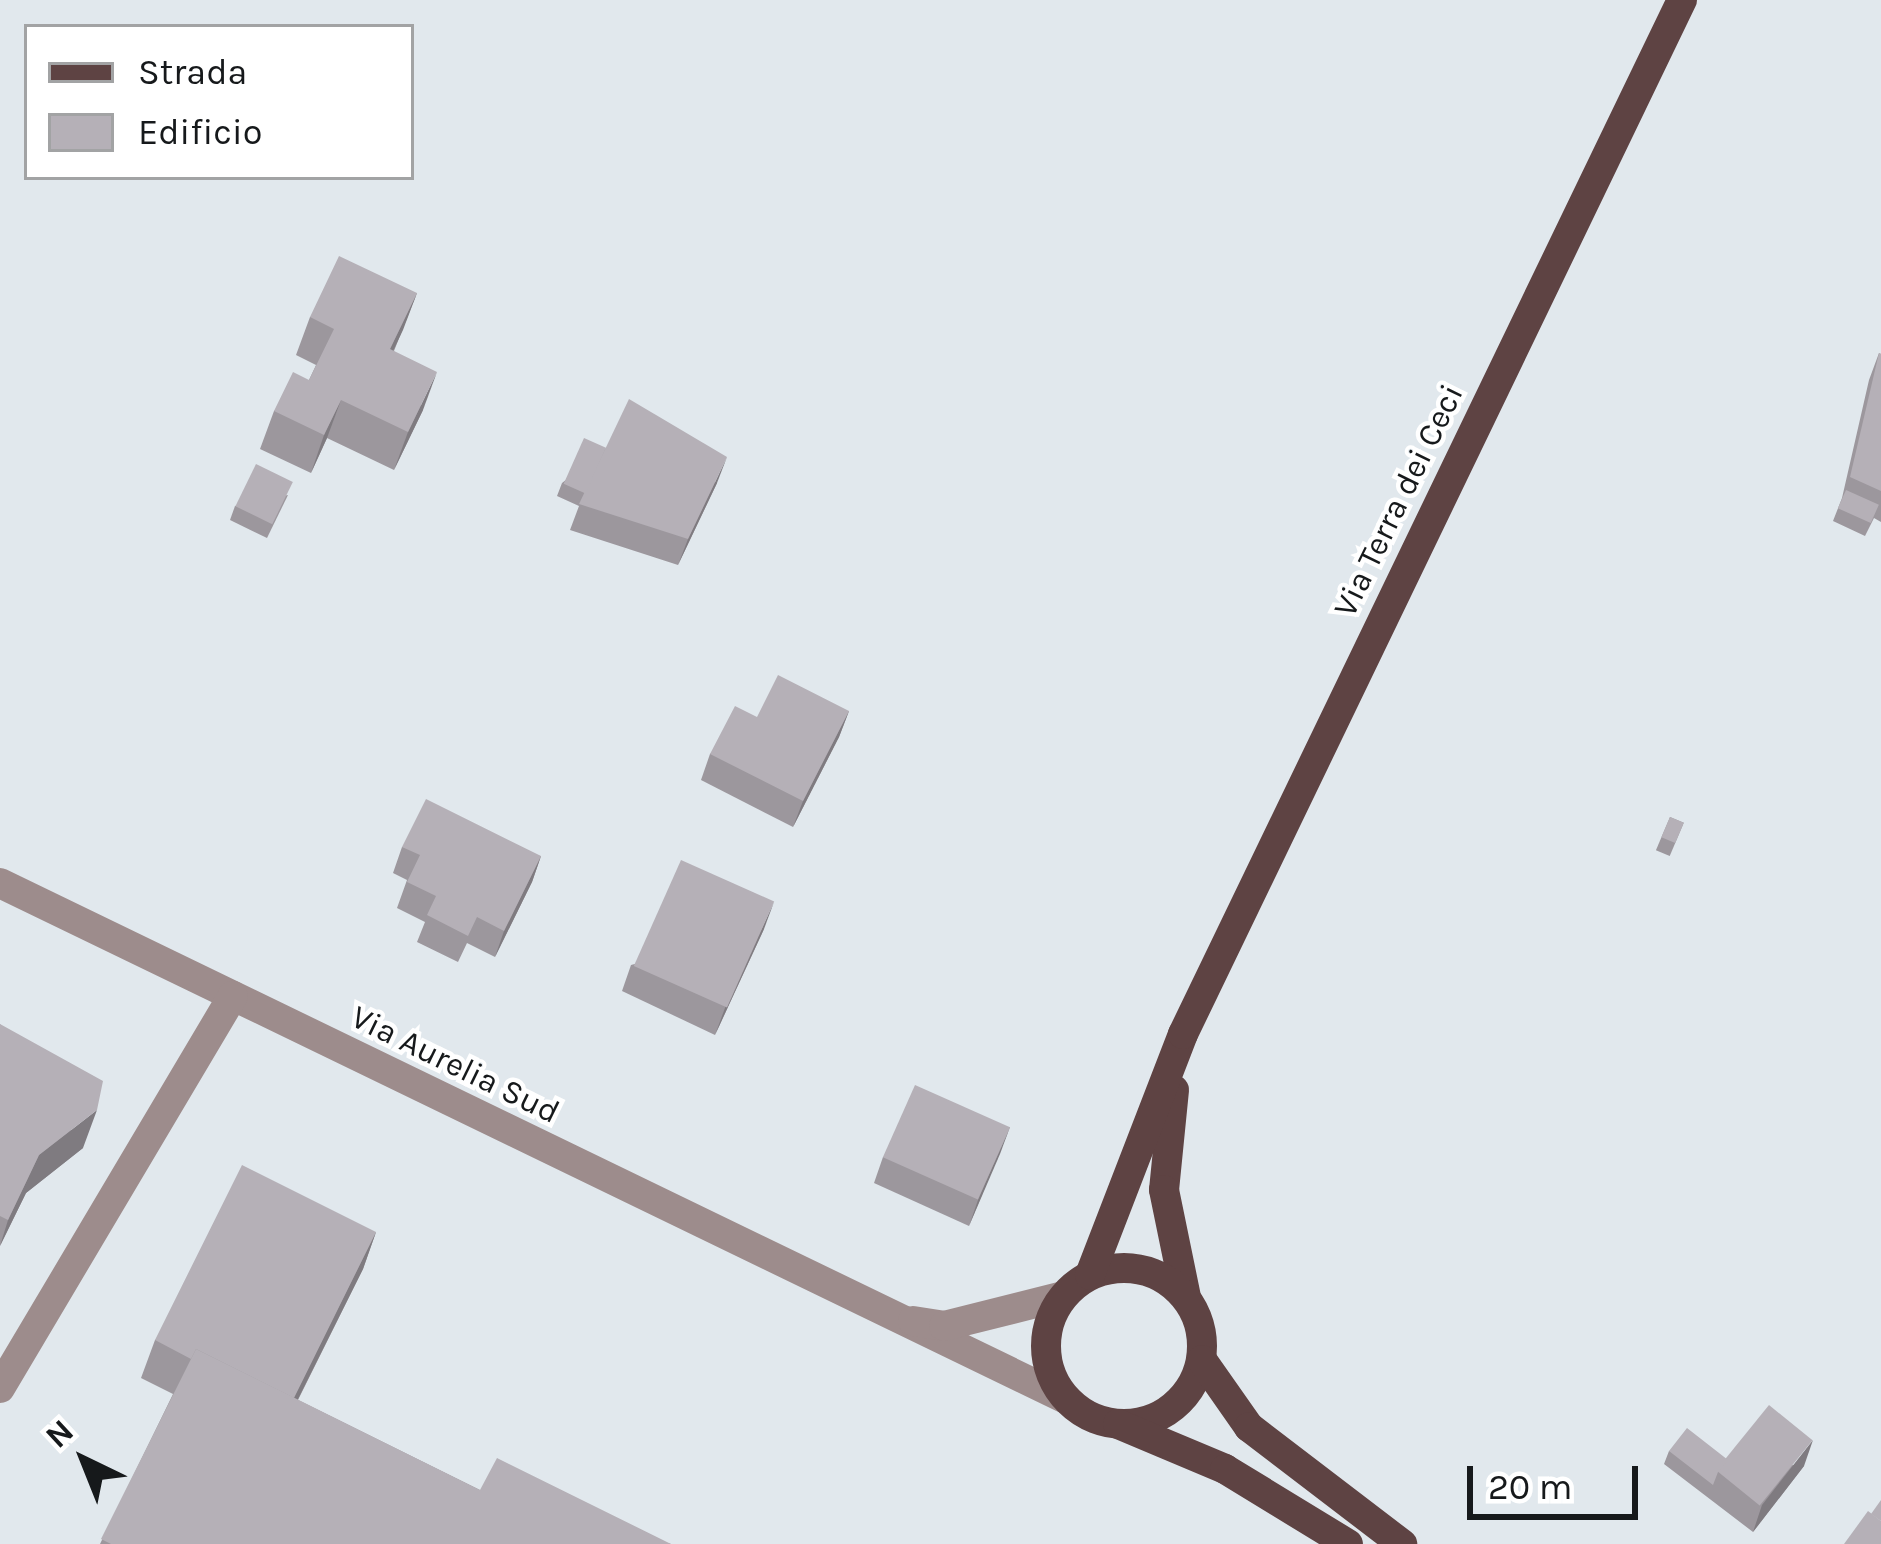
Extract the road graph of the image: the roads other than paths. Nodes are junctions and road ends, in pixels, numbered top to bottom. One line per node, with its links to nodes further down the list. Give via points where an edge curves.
1 (1682, 0): 4 (main road, Via Terra dei Ceci)
2 (0, 883): 3 (street, Via Aurelia Sud)
3 (233, 996): 8 (street, Via Aurelia Sud); 10 (street)
4 (1184, 1034): 5 (main road); 7 (main road, via 1164,1190)
5 (1090, 1275): 6 (main road, Via Aurelia Sud); 7 (main road, via 1142,1270)
6 (1064, 1296): 8 (street, Via Aurelia Sud, via 944,1326); 11 (main road, via 1046,1336)
7 (1186, 1297): 9 (main road)
8 (877, 1316): 11 (street, Via Aurelia Sud)
9 (1202, 1360): 12 (main road, via 1180,1401); 14 (main road, via 1250,1427)
10 (0, 1388)
11 (1064, 1398): 12 (main road, Via Aurelia Sud)
12 (1118, 1424): 13 (main road, Via Aurelia Sud, via 1226,1468)
13 (1348, 1544)
14 (1402, 1544)

